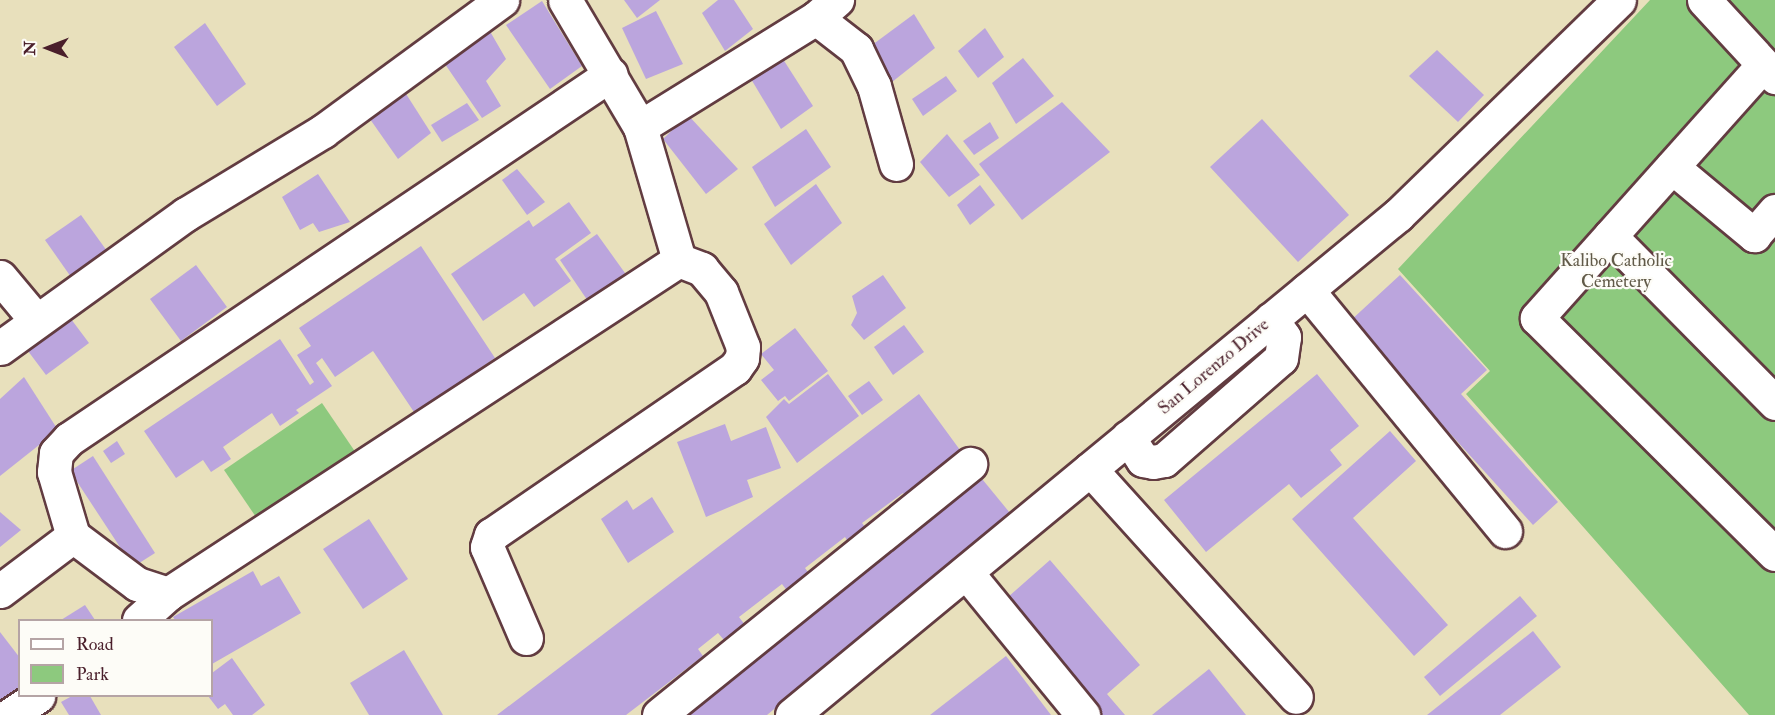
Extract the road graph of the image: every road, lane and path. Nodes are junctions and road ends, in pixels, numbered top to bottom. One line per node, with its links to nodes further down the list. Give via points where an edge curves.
1 (502, 0): 16 (street, via 322,131 186,214)
2 (565, 0): 7 (street)
3 (1619, 0): 15 (street, San Lorenzo Drive, via 1398,215)
4 (1704, 0): 6 (street)
5 (826, 9): 8 (street); 9 (street, via 856,49 874,86)
6 (1769, 72): 10 (street)
7 (611, 74): 8 (street); 22 (street, via 69,439 56,453 54,472)
8 (640, 127): 13 (street)
9 (896, 164)
10 (1672, 167): 11 (street, via 1754,235); 12 (street)
11 (1775, 212)
12 (1610, 236): 18 (street); 23 (street, via 1537,318)
13 (679, 260): 26 (street); 28 (street, via 702,269 721,292 743,347 742,358 735,368 491,535 488,547)
14 (0, 277): 16 (street)
15 (1307, 290): 20 (street, San Lorenzo Drive); 21 (street)
16 (36, 320): 17 (street)
17 (0, 348)
18 (1775, 403)
19 (970, 464): 32 (street)
20 (1090, 469): 24 (street, San Lorenzo Drive); 30 (street)
21 (1505, 531)
22 (73, 536): 25 (street); 26 (street, via 137,584)
23 (1775, 554)
24 (966, 572): 33 (street, San Lorenzo Drive); 34 (street)
25 (0, 591)
26 (168, 594): 27 (street)
27 (141, 619)
28 (526, 638)
29 (37, 697): 31 (street)
30 (1296, 697)
31 (10, 715)
32 (659, 715)
33 (792, 715)
34 (1083, 715)

